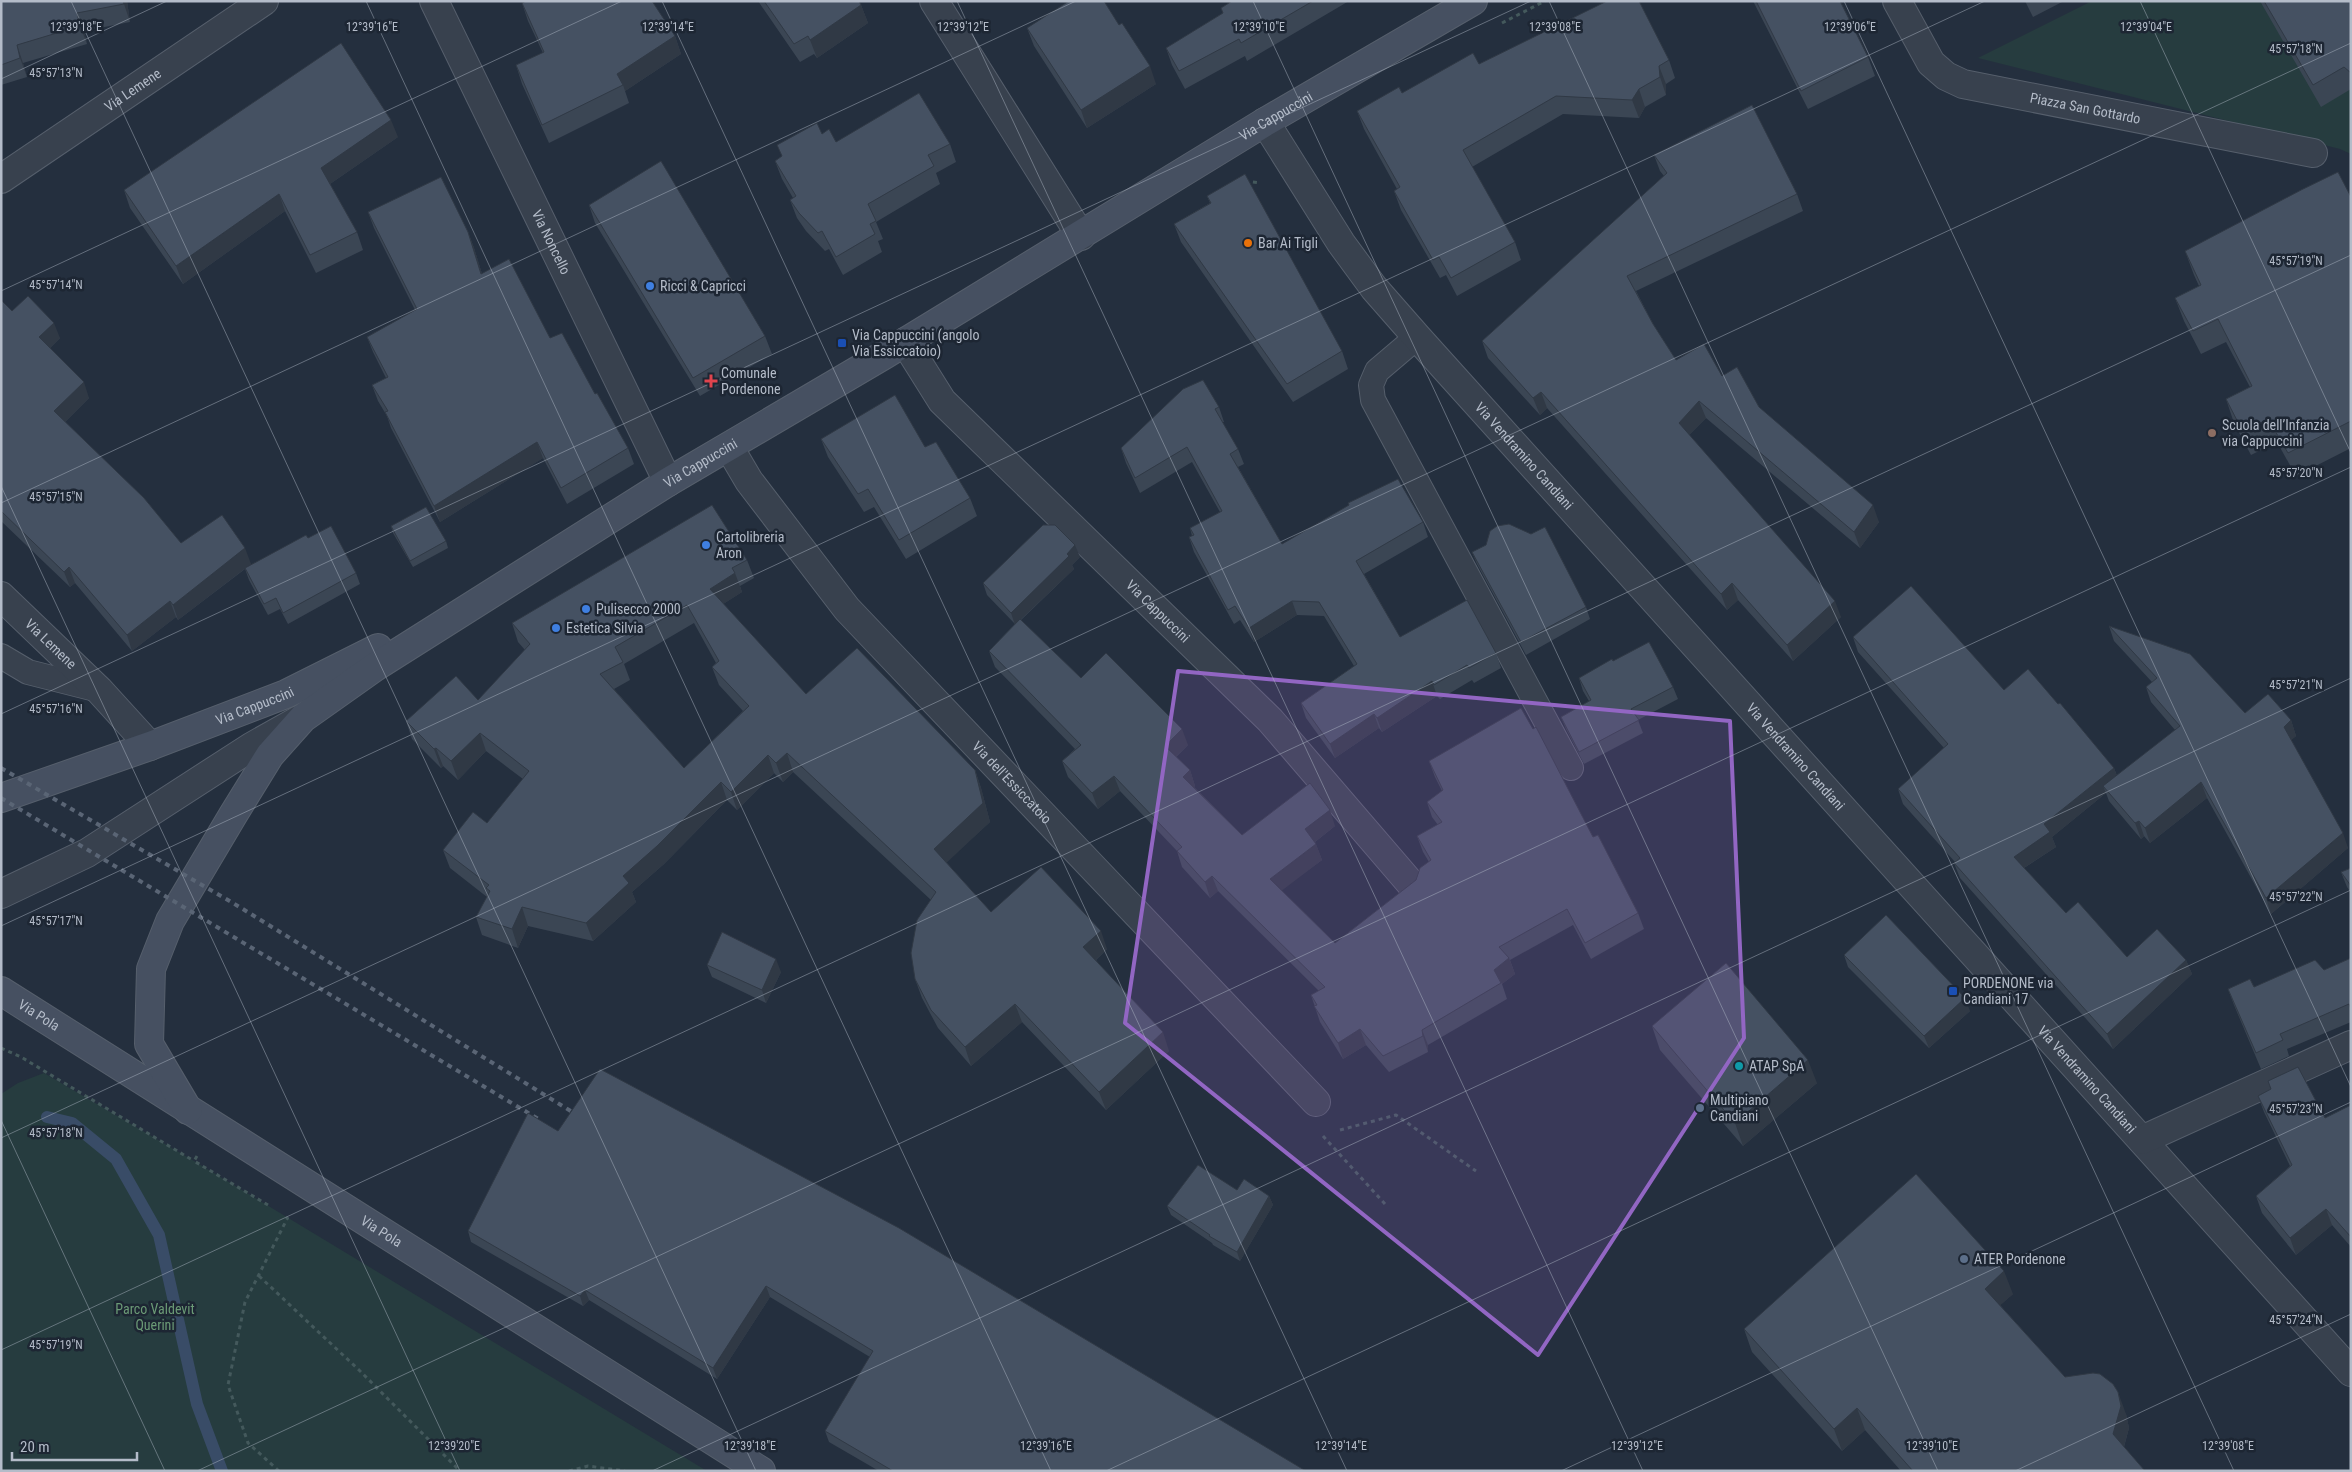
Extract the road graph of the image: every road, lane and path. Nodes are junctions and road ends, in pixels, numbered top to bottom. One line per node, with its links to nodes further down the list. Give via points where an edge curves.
1 (264, 1): 8 (street, Via Lemene)
2 (434, 1): 13 (street, Via Noncello)
3 (934, 1): 9 (street)
4 (1473, 1): 6 (main road, Via Cappuccini)
5 (1897, 1): 7 (street, Piazza San Gottardo, via 1931,63 1946,76 1963,84)
6 (1265, 122): 9 (main road, Via Cappuccini); 10 (street, Via Vendramino Candiani, via 1341,243)
7 (2313, 153)
8 (1, 179)
9 (1081, 236): 11 (main road, Via Cappuccini)
10 (1416, 337): 20 (lane, via 1376,371 1371,385 1373,400); 29 (street, Via Vendramino Candiani)
11 (905, 342): 12 (main road, Via Cappuccini); 22 (street, Via Cappuccini, via 942,401 1270,720)
12 (729, 447): 13 (main road, Via Cappuccini); 27 (street, Via dell'Essiccatoio, via 749,481 847,609)
13 (668, 482): 14 (main road, Via Cappuccini)
14 (498, 589): 18 (main road, Via Cappuccini, via 375,667); 19 (main road, Via Cappuccini, via 286,694)
15 (1, 596): 17 (street, Via Lemene)
16 (1, 656): 17 (lane, Via Lemene, via 28,672)
17 (99, 690): 19 (street, Via Lemene)
18 (303, 718): 23 (street, Via Cappuccini, via 251,747 87,853); 28 (main road, Via Cappuccini, via 270,755 233,815 170,921 151,969 149,1044)
19 (150, 746): 21 (main road, Via Cappuccini)
20 (1571, 768)
21 (1, 798)
22 (1411, 884)
23 (1, 894)
24 (1, 991): 28 (main road, Via Pola)
25 (2351, 1045): 29 (street)
26 (1, 1048): 30 (path)
27 (1316, 1102)
28 (188, 1110): 40 (main road, Via Pola)
29 (2142, 1140): 35 (street, Via Vendramino Candiani)
30 (194, 1160)
31 (1476, 1171): 32 (path, via 1396,1115 1322,1134)
32 (1384, 1204)
33 (288, 1217): 34 (path)
34 (259, 1276): 36 (path, via 245,1302 228,1385 248,1443); 37 (path)
35 (2351, 1372)
36 (279, 1471)
37 (460, 1471)
38 (570, 1471): 39 (path, via 588,1466)
39 (625, 1471)
40 (762, 1471)

